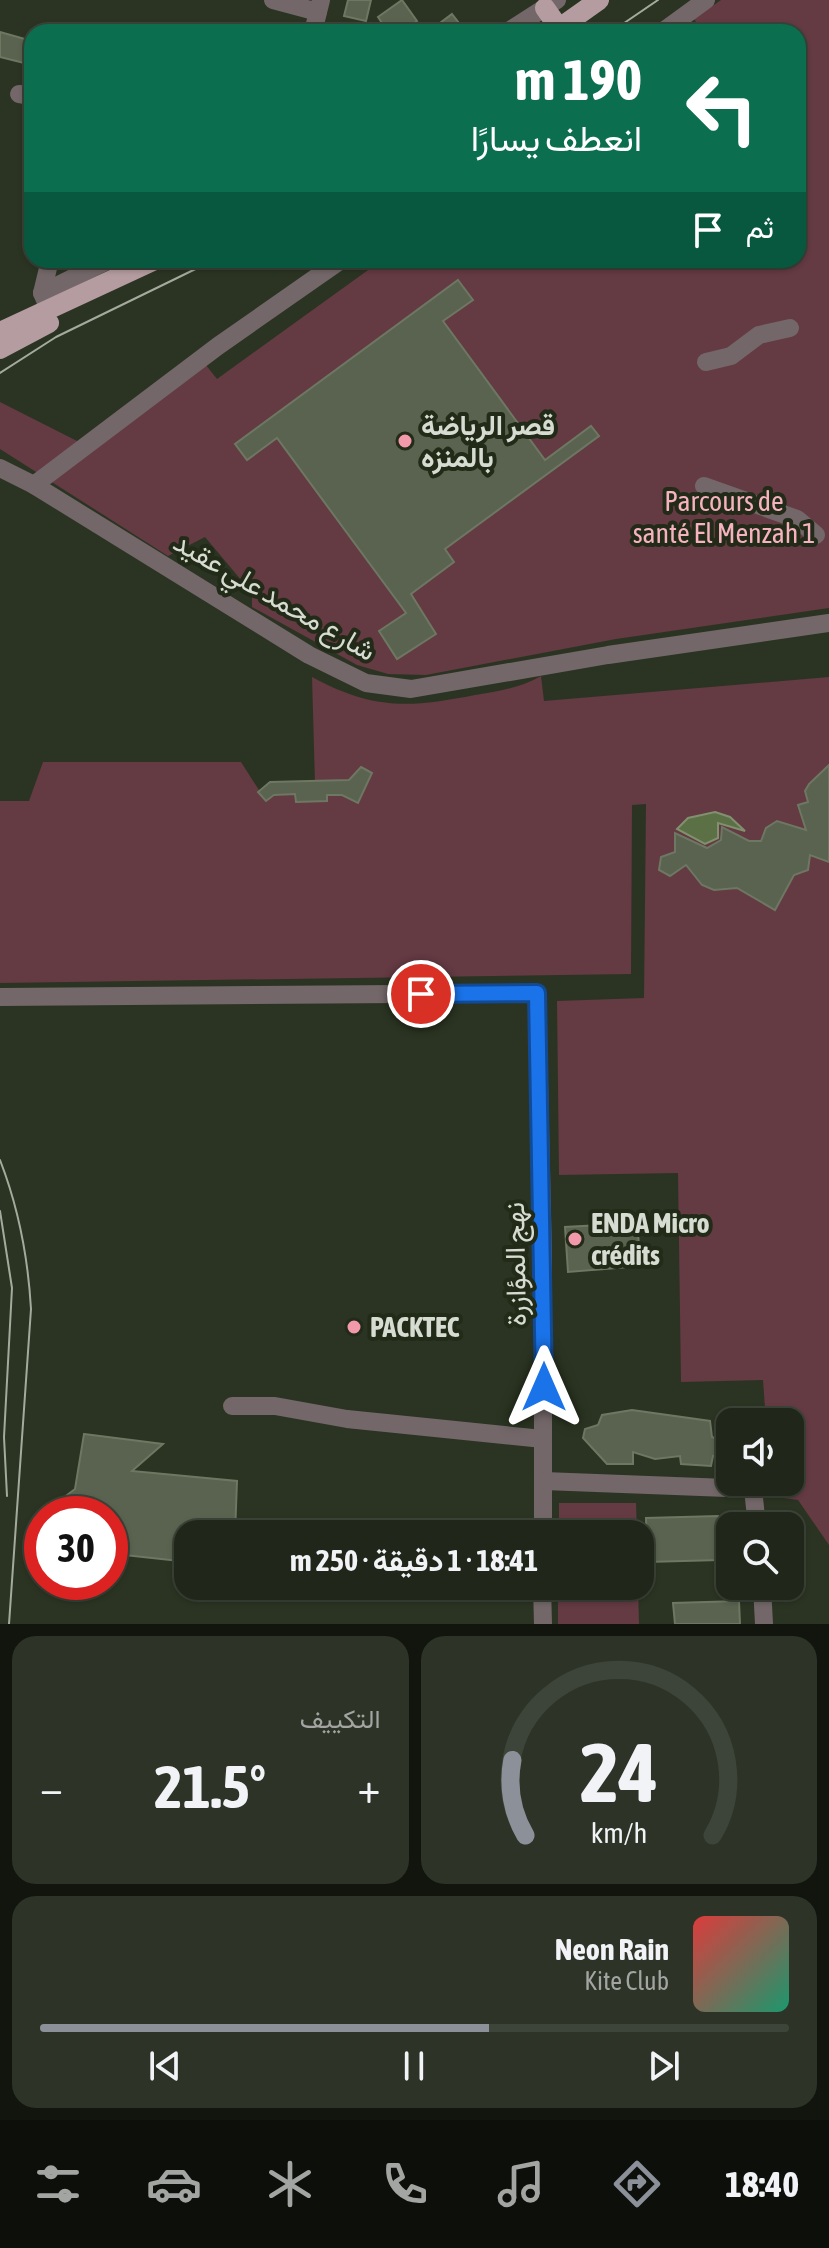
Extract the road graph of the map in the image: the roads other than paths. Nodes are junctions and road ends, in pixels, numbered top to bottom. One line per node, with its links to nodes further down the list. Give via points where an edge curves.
1 (273, 0): 5 (street)
2 (599, 0): 8 (main road)
3 (706, 0): 9 (street)
4 (551, 4): 6 (street); 7 (main road)
5 (320, 6)
6 (520, 24)
7 (555, 24)
8 (565, 24)
9 (673, 24)
10 (50, 268): 14 (street)
11 (99, 268): 14 (street)
12 (139, 268): 14 (main road)
13 (330, 268): 20 (street)
14 (47, 308): 16 (main road); 17 (main road)
15 (790, 328): 18 (street, via 759,335 731,356)
16 (0, 332)
17 (0, 349)
18 (706, 362)
19 (0, 468): 20 (street, شارع محمد علي عقيد)
20 (34, 485): 23 (street, شارع محمد علي عقيد, via 309,655 380,687 426,687)
21 (704, 486): 22 (street, via 797,519)
22 (816, 535)
23 (829, 623)
24 (0, 997): 26 (street, نهج المؤازرة, via 537,993)
25 (232, 1406): 26 (street, via 275,1406 347,1419)
26 (543, 1439): 27 (street, نهج المؤازرة)
27 (544, 1481): 28 (street, via 753,1489); 29 (street, نهج المؤازرة)
28 (755, 1512)
29 (543, 1520)
30 (542, 1600): 32 (street)
31 (763, 1600): 33 (street)
32 (543, 1624)
33 (764, 1624)

